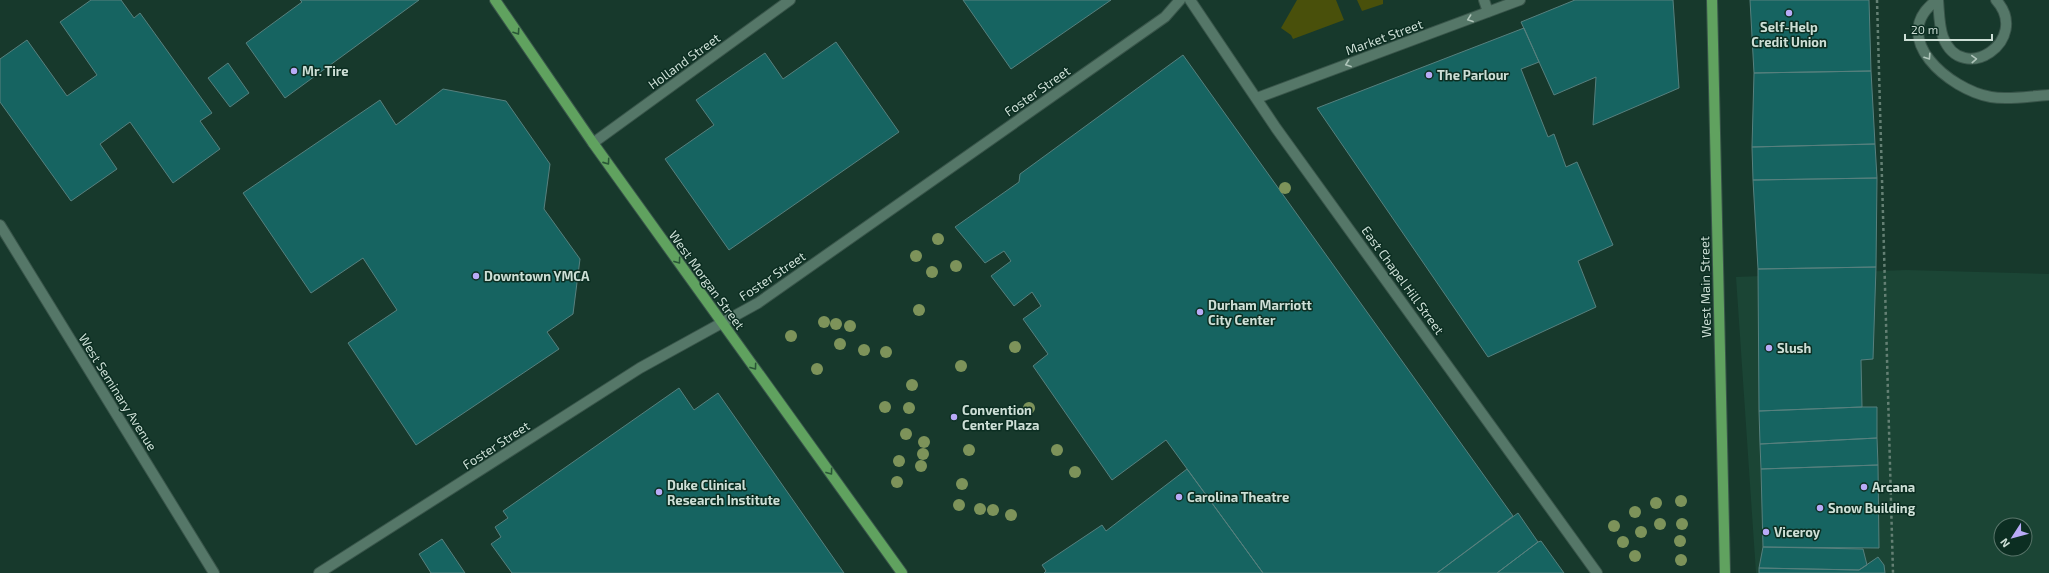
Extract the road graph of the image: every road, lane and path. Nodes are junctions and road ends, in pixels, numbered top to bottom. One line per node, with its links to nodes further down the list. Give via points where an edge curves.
1 (495, 0): 14 (main road, West Morgan Street, one-way to 14)
2 (790, 0): 14 (street, Holland Street)
3 (1180, 0): 16 (street, Foster Street, via 1165,16 771,294)
4 (1190, 0): 13 (street, East Chapel Hill Street)
5 (1484, 0): 11 (street)
6 (1520, 0): 11 (street, Market Street)
7 (1712, 0): 21 (main road, West Main Street)
8 (1877, 0): 22 (path)
9 (1937, 0): 10 (street, one-way to 10, via 1943,37 1952,51 1967,59 1981,58 1996,50 2004,37 2006,19 2002,6); 12 (street, one-way to 12, via 1921,17 1917,29 1928,60 1944,75 1963,88 1990,97)
10 (1996, 0)
11 (1488, 12): 13 (street, Market Street, one-way to 13)
12 (2049, 95)
13 (1258, 98): 20 (street, East Chapel Hill Street, via 1276,128)
14 (593, 142): 16 (main road, West Morgan Street, one-way to 16)
15 (0, 225): 17 (street, West Seminary Avenue)
16 (723, 323): 18 (street, Foster Street, via 640,368); 19 (main road, West Morgan Street, one-way to 19)
17 (214, 573)
18 (319, 573)
19 (902, 573)
20 (1597, 573)
21 (1725, 573)
22 (1894, 573)

